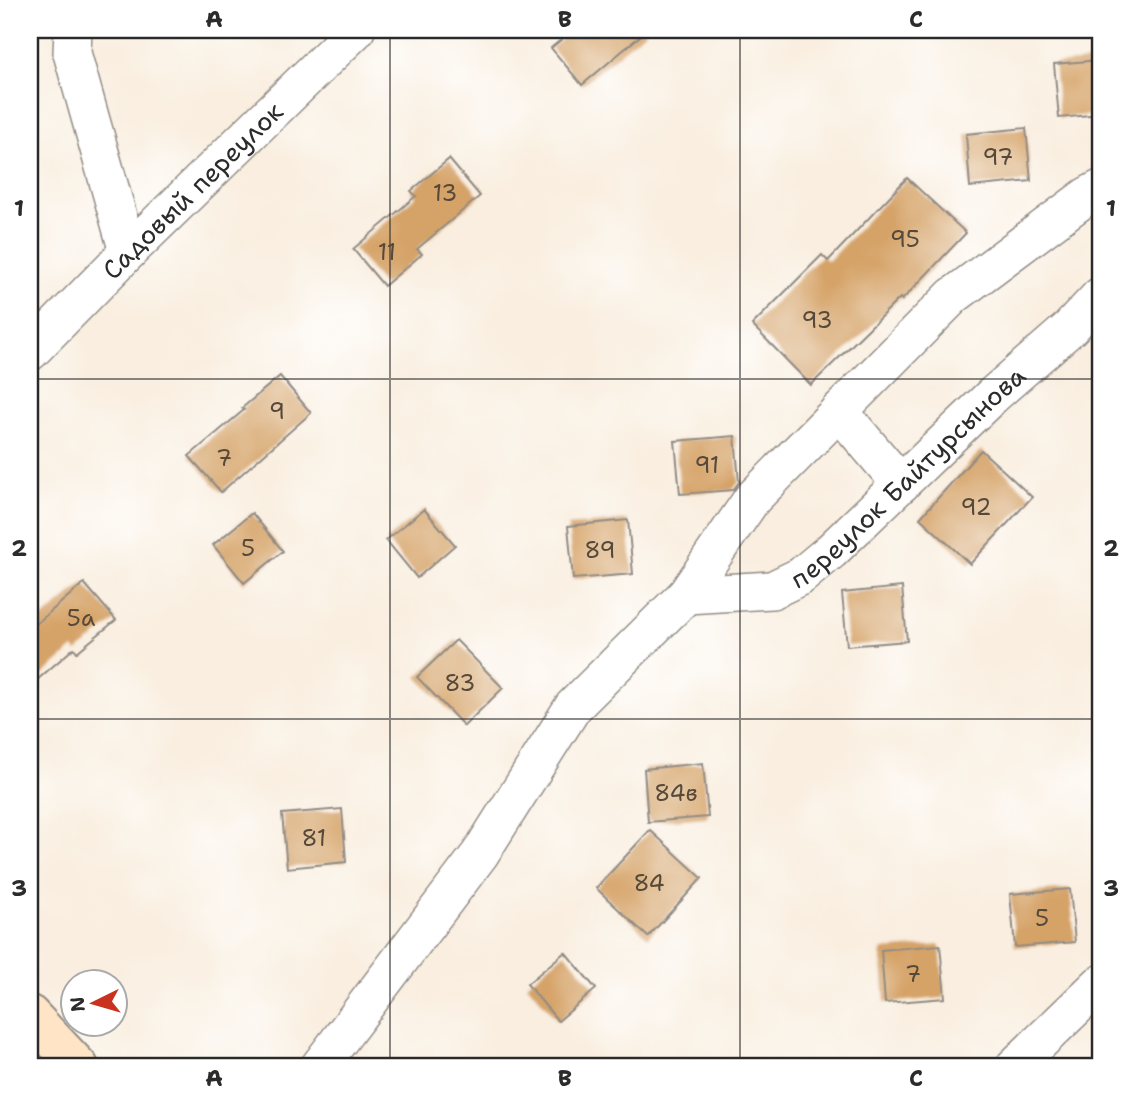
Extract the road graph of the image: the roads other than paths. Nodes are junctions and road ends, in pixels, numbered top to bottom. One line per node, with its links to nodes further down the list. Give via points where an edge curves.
1 (73, 30): 4 (street, via 72,53)
2 (356, 30): 4 (street, Садовый переулок)
3 (1100, 189): 7 (street, via 953,296)
4 (128, 252): 6 (street, Садовый переулок)
5 (1100, 296): 8 (street, переулок Байтурсынова)
6 (30, 352)
7 (839, 411): 8 (street); 9 (street, via 752,499)
8 (901, 484): 9 (street, переулок Байтурсынова, via 802,576 772,590)
9 (686, 594): 13 (street, via 573,707 480,855)
10 (1100, 984): 14 (street)
11 (30, 1015): 12 (street)
12 (79, 1067)
13 (319, 1067)
14 (1014, 1067)

